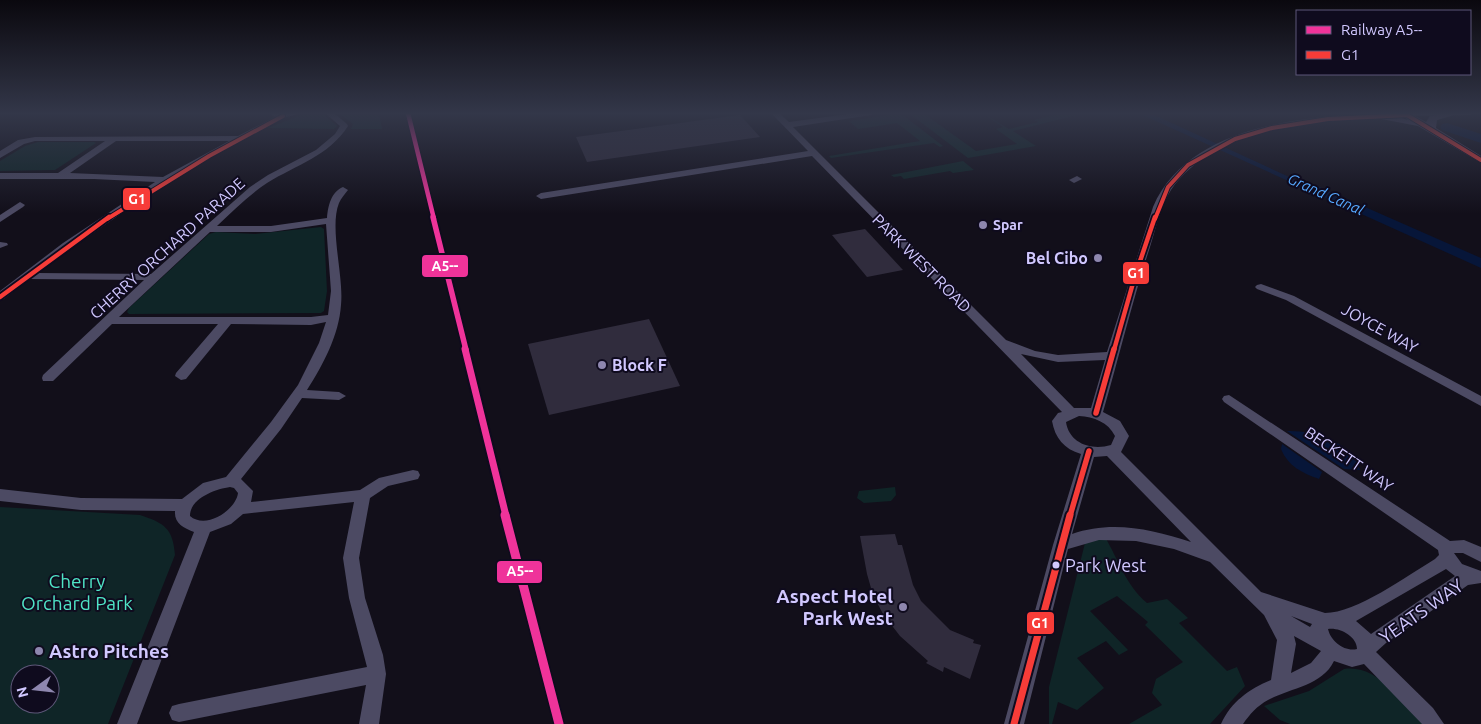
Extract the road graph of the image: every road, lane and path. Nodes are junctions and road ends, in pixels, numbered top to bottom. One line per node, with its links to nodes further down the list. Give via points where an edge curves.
1 (15, 147): 10 (street)
2 (102, 147): 14 (street)
3 (223, 147): 15 (street)
4 (324, 147): 21 (street, CHERRY ORCHARD PARADE, via 261,183)
5 (808, 147): 9 (street, PARK WEST ROAD)
6 (1219, 147): 30 (street, via 1188,165 1174,180 1160,204)
7 (1452, 147): 12 (main road)
8 (1460, 147): 11 (main road)
9 (814, 153): 17 (street); 29 (street, PARK WEST ROAD)
10 (0, 155)
11 (1481, 160)
12 (1481, 166)
13 (0, 176): 14 (street)
14 (60, 176): 15 (street)
15 (163, 180): 22 (street, via 59,249)
16 (343, 190): 20 (street, via 334,202)
17 (541, 196)
18 (20, 205): 19 (street)
19 (0, 218)
20 (332, 220): 21 (street, via 271,229); 26 (street, via 337,294)
21 (208, 229): 23 (street, CHERRY ORCHARD PARADE)
22 (25, 276): 23 (street); 25 (street)
23 (153, 277): 27 (street, CHERRY ORCHARD PARADE)
24 (1261, 287): 36 (street, JOYCE WAY, via 1298,302)
25 (0, 297)
26 (333, 318): 28 (street); 33 (street, via 320,360)
27 (110, 320): 28 (street); 32 (street, CHERRY ORCHARD PARADE)
28 (227, 321): 31 (street)
29 (999, 341): 30 (street, via 1035,356 1052,359 1077,360); 37 (street, PARK WEST ROAD)
30 (1113, 355): 38 (street)
31 (181, 376)
32 (48, 378)
33 (299, 394): 34 (street); 42 (street)
34 (339, 396)
35 (1230, 399): 51 (street, BECKETT WAY)
36 (1481, 402)
37 (1070, 412): 38 (street); 39 (street, via 1059,421 1062,435)
38 (1096, 414): 40 (street, via 1113,423 1122,436 1117,448)
39 (1089, 452): 40 (street); 49 (street)
40 (1110, 452): 53 (street)
41 (413, 475): 44 (street, via 384,482)
42 (230, 482): 45 (street, via 200,491); 46 (street, via 238,483 246,491)
43 (0, 495): 45 (street, via 70,503)
44 (363, 495): 46 (street); 59 (street, via 351,558 357,598)
45 (185, 505): 47 (street, via 182,512 187,523)
46 (240, 509): 47 (street, via 223,521)
47 (204, 526): 62 (street)
48 (1481, 542): 50 (street)
49 (1061, 545): 53 (street, via 1083,536 1124,532 1183,545); 64 (street)
50 (1466, 548): 51 (street, via 1452,546); 52 (street)
51 (1448, 553): 54 (street, BECKETT WAY, via 1462,571); 56 (street, YEATS WAY, via 1441,564 1358,613)
52 (1481, 556)
53 (1216, 557): 55 (street)
54 (1478, 577): 58 (street, YEATS WAY, via 1464,579 1380,638)
55 (1260, 601): 56 (street); 57 (street, via 1289,625); 60 (street, via 1286,638 1287,649)
56 (1331, 621): 57 (street, via 1319,627); 58 (street, via 1358,632)
57 (1328, 646): 58 (street, via 1352,658 1363,657); 60 (street, via 1328,657 1315,670)
58 (1367, 652): 66 (street, via 1381,671 1416,702)
59 (377, 674): 61 (street); 63 (street)
60 (1279, 686): 65 (street, via 1251,700)
61 (179, 713)
62 (127, 724)
63 (369, 724)
64 (1014, 724)
65 (1231, 724)
66 (1434, 724)

